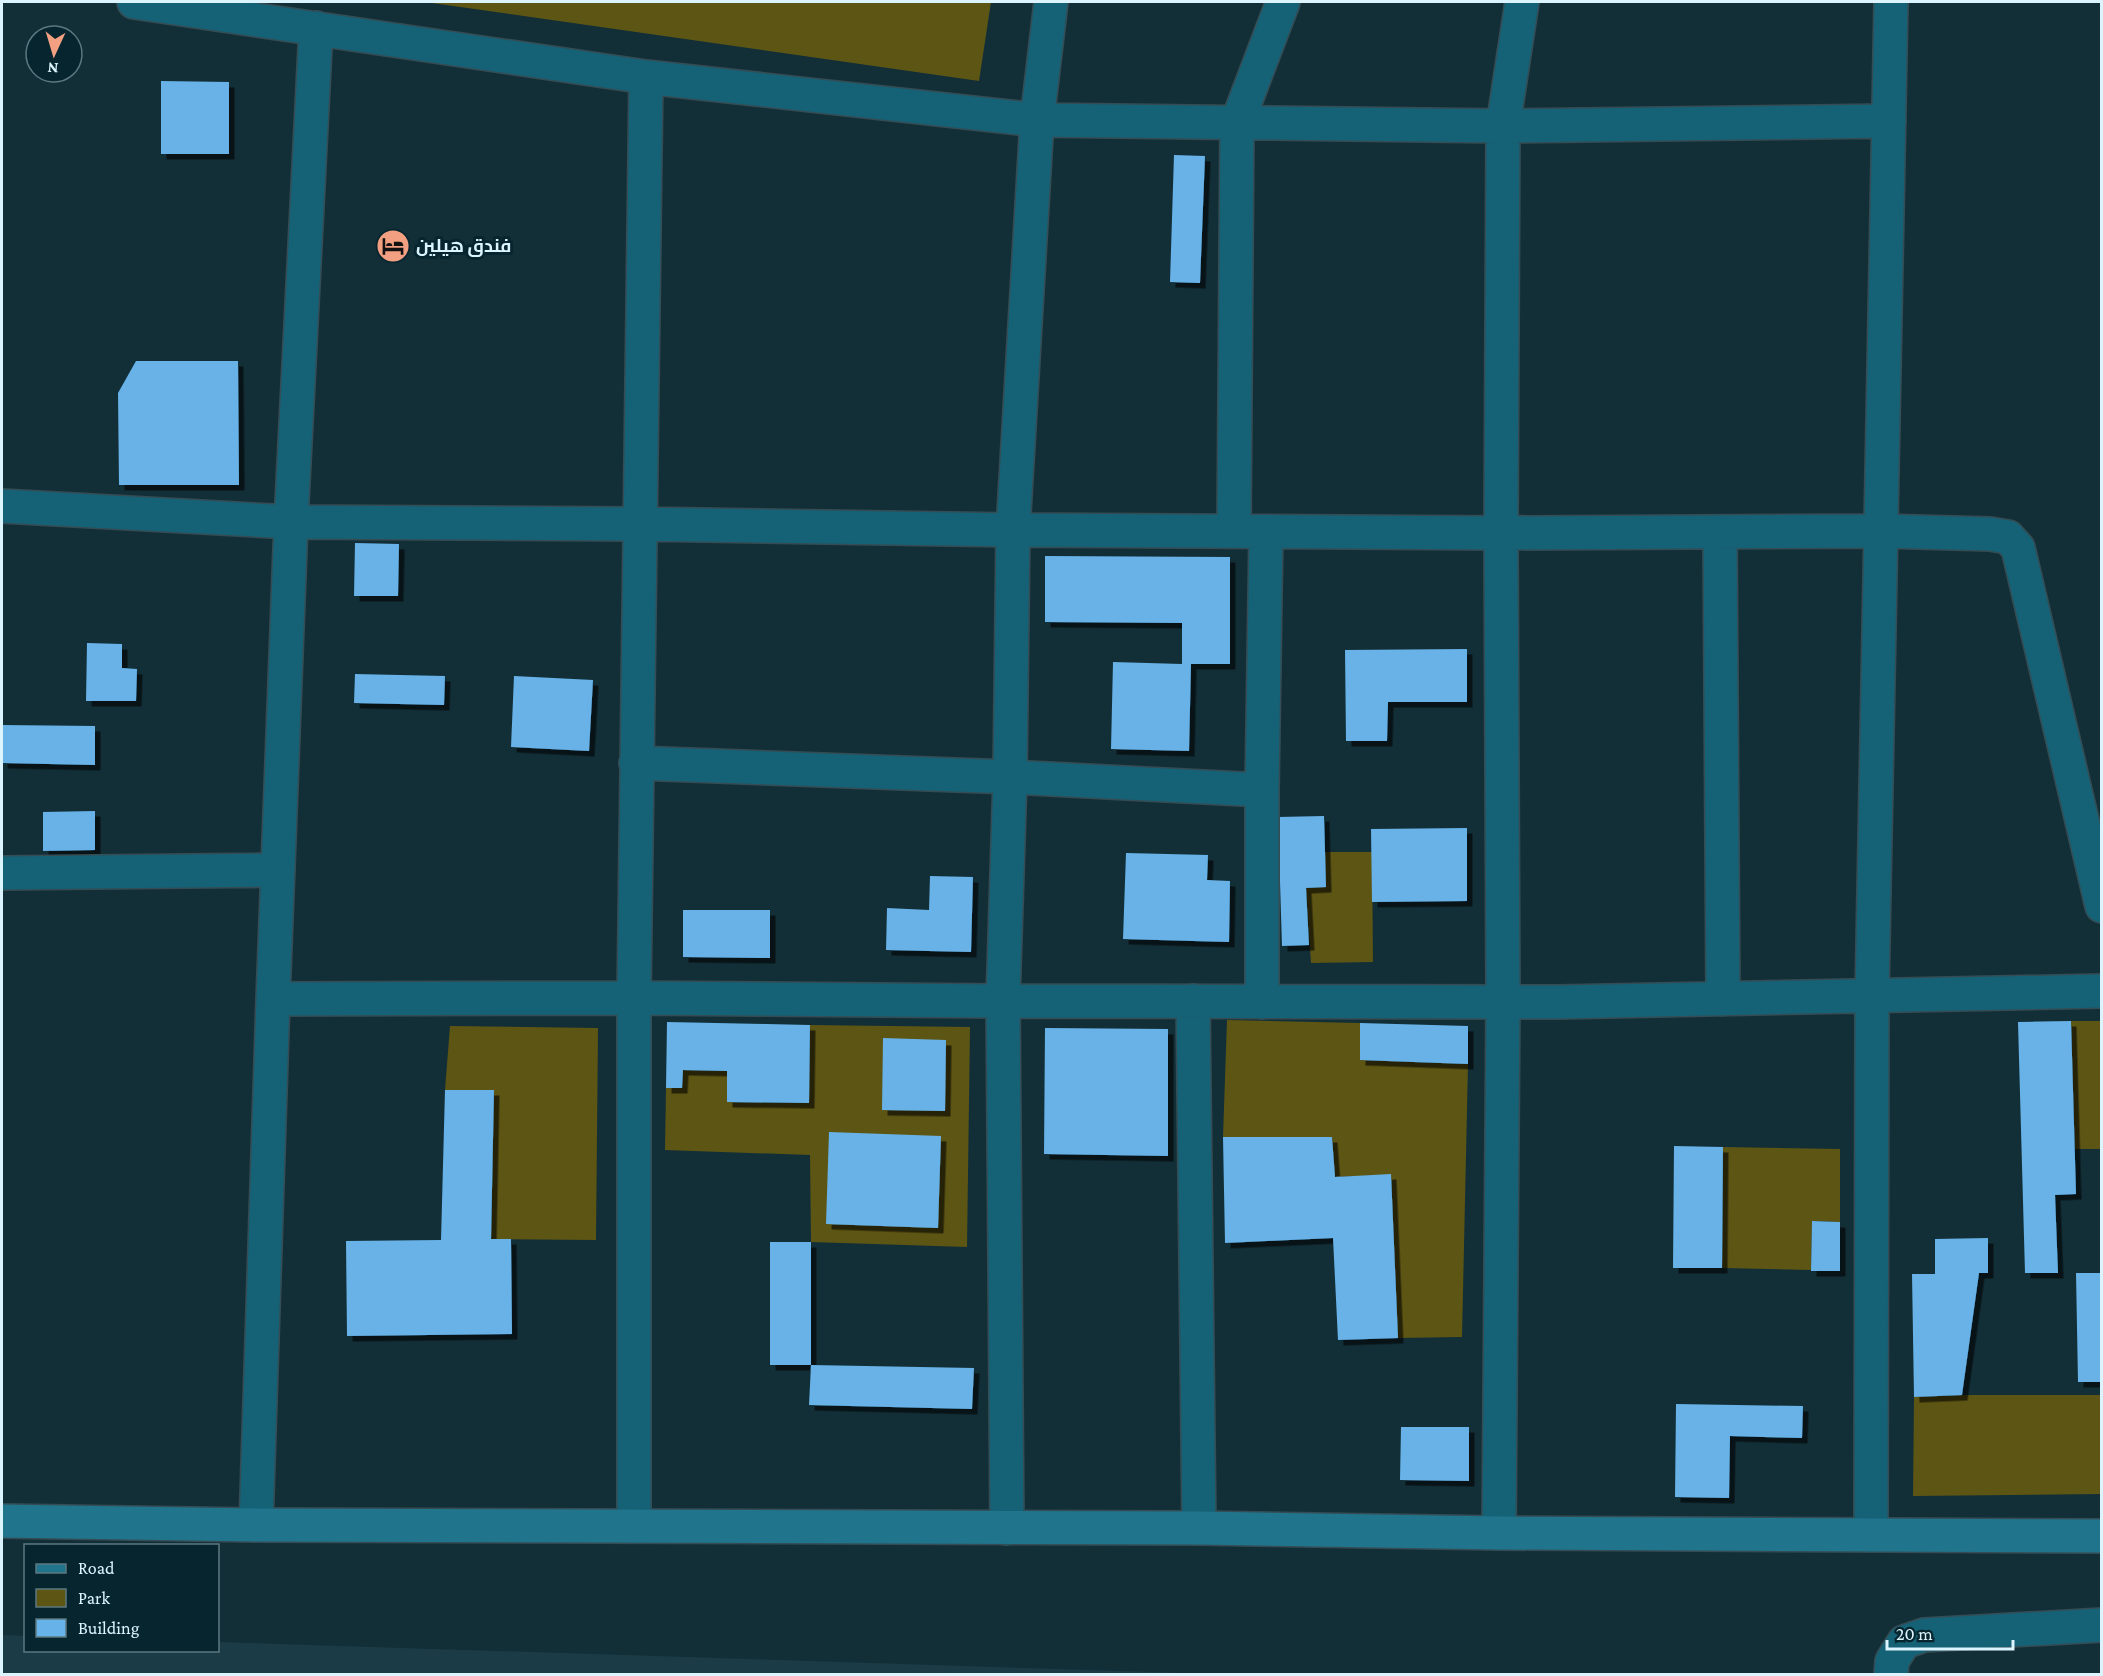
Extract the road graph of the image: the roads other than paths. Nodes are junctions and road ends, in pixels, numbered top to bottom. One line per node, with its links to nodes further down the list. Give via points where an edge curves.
1 (134, 2): 6 (street)
2 (1051, 2): 8 (street)
3 (1283, 2): 10 (street)
4 (1522, 2): 11 (street)
5 (1891, 2): 9 (street)
6 (316, 28): 7 (street); 13 (street)
7 (646, 77): 8 (street); 14 (street)
8 (1037, 120): 10 (street); 15 (street)
9 (1889, 122): 11 (street); 17 (street)
10 (1237, 123): 11 (street); 16 (street)
11 (1503, 126): 20 (street)
12 (2, 506): 13 (street)
13 (291, 522): 14 (street); 24 (street)
14 (639, 524): 15 (street); 21 (street)
15 (1013, 530): 16 (street); 22 (street)
16 (1234, 531): 18 (street)
17 (1881, 531): 19 (street); 26 (street, via 1990,534 2008,537 2018,548); 28 (street)
18 (1266, 532): 20 (street); 23 (street)
19 (1720, 532): 20 (street); 31 (street)
20 (1501, 533): 35 (street)
21 (636, 763): 22 (street); 29 (street)
22 (1010, 777): 23 (street); 32 (street)
23 (1262, 790): 34 (street)
24 (279, 870): 25 (street); 30 (street)
25 (2, 873)
26 (2102, 906)
27 (2102, 991): 28 (street)
28 (1872, 995): 31 (street); 42 (street)
29 (634, 998): 30 (street); 32 (street); 38 (street)
30 (273, 999): 37 (street)
31 (1723, 999): 35 (street)
32 (1003, 1001): 33 (street); 39 (street)
33 (1193, 1001): 34 (street); 40 (street)
34 (1262, 1002): 35 (street)
35 (1503, 1002): 41 (street)
36 (2, 1521): 37 (main road)
37 (256, 1525): 38 (main road)
38 (634, 1526): 39 (main road)
39 (1007, 1528): 40 (main road)
40 (1199, 1528): 41 (main road)
41 (1499, 1533): 42 (main road)
42 (1871, 1535): 43 (main road)
43 (2102, 1536)
44 (2102, 1625): 45 (street, via 1924,1635 1904,1642 1892,1662)
45 (1891, 1674)

